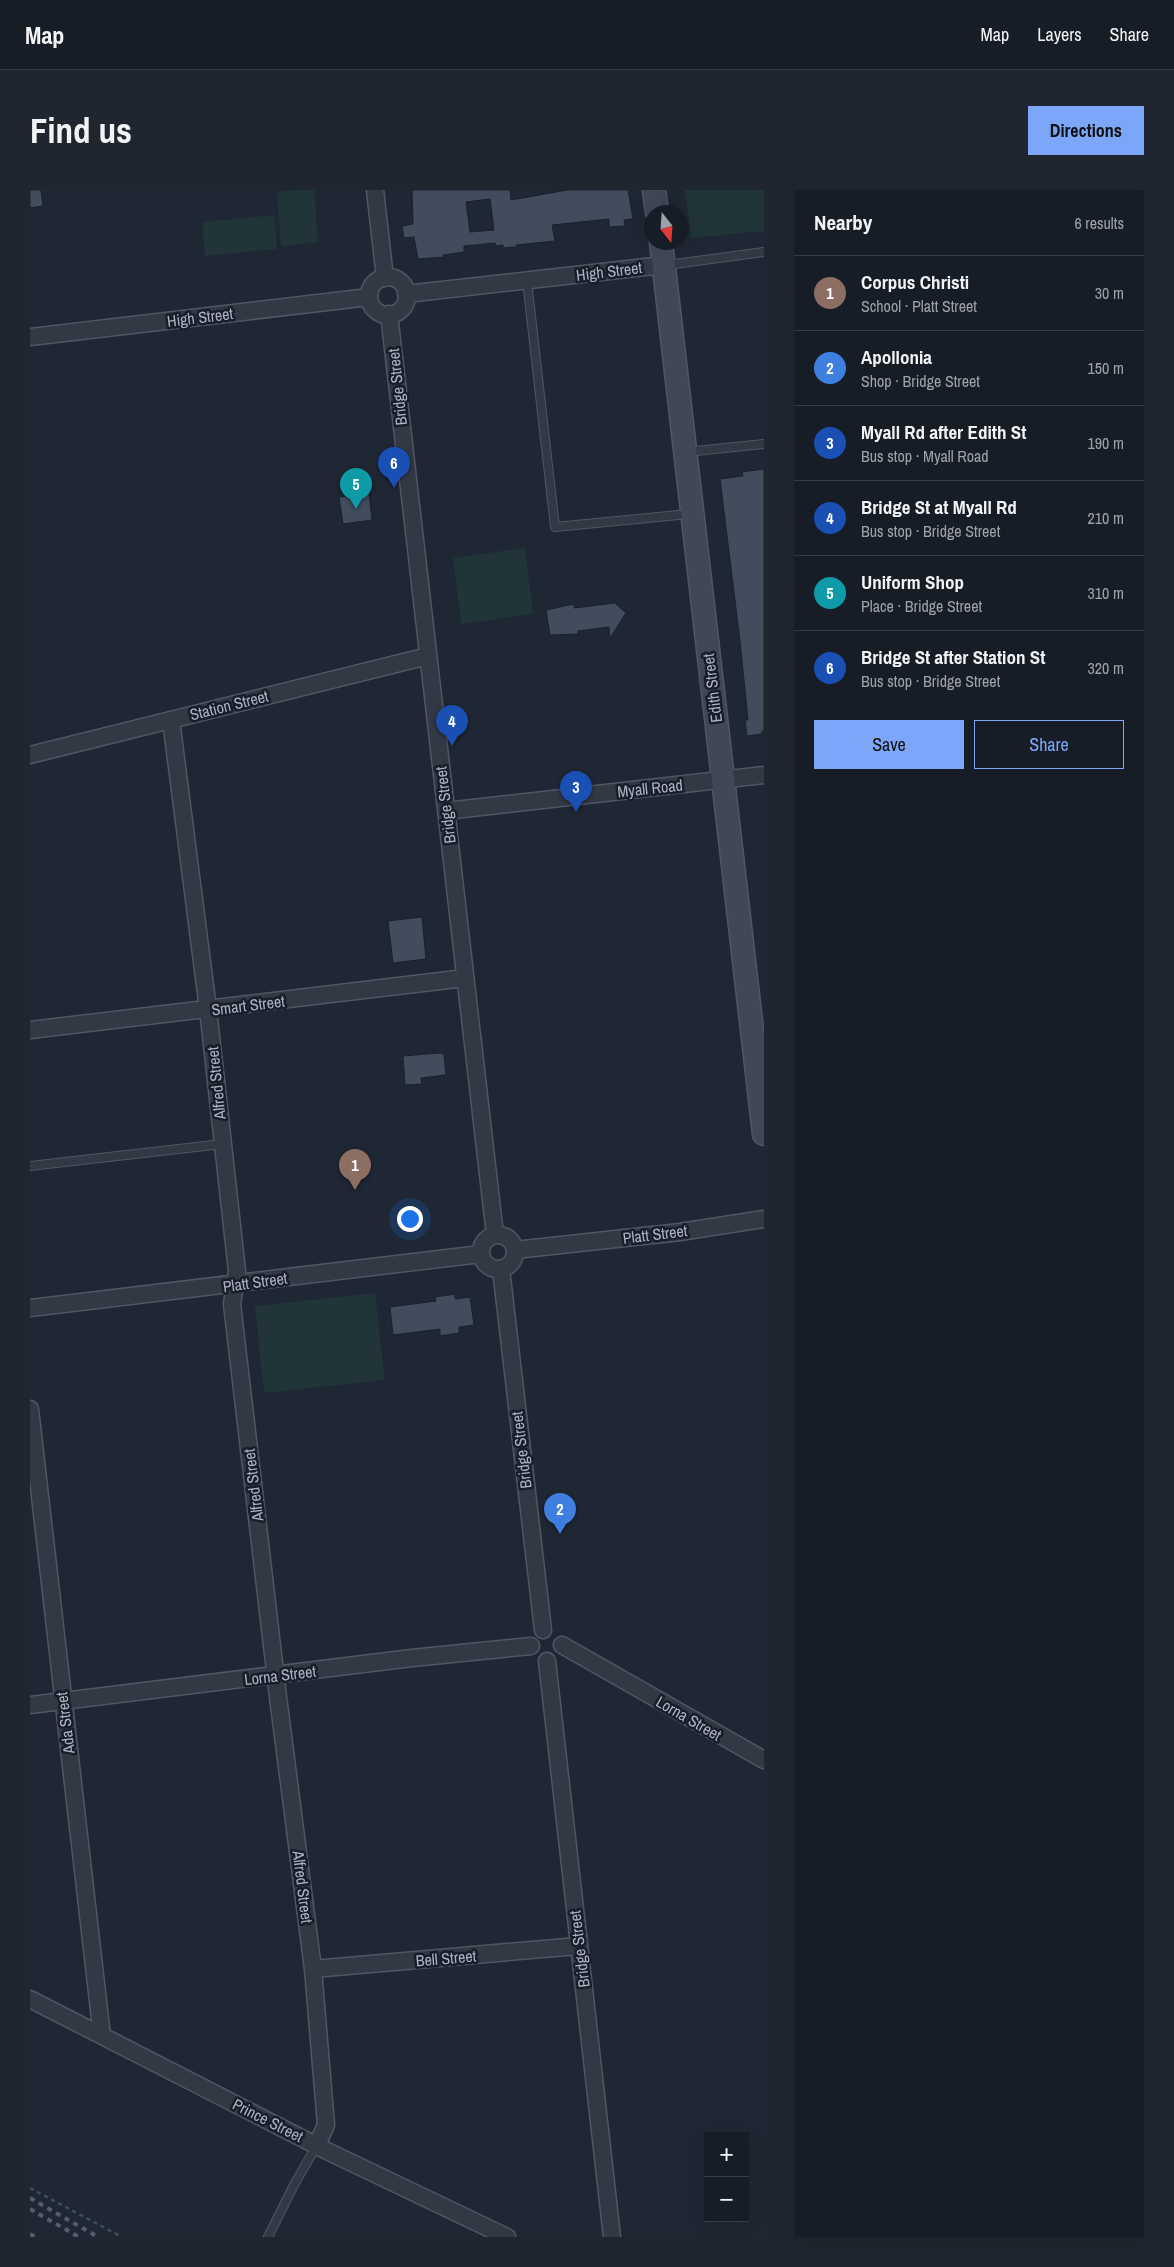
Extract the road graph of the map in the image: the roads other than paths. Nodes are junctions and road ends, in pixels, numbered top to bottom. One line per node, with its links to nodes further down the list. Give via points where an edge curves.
1 (375, 190): 7 (street)
2 (654, 190): 3 (main road)
3 (656, 205)
4 (662, 250): 6 (main road, Edith Street)
5 (764, 252): 6 (lane)
6 (663, 265): 8 (street, High Street); 14 (main road, Edith Street)
7 (385, 278): 9 (street, via 399,281); 10 (street, via 373,284)
8 (527, 281): 9 (street, High Street); 15 (lane, via 555,528)
9 (406, 294): 11 (street, via 402,308)
10 (369, 297): 11 (street, via 376,310); 12 (street, High Street)
11 (389, 314): 16 (street, Bridge Street)
12 (30, 337)
13 (764, 444): 14 (lane)
14 (685, 452): 15 (main road, Edith Street)
15 (692, 513): 20 (main road, Edith Street)
16 (428, 656): 17 (street, Station Street); 21 (street, Bridge Street)
17 (171, 720): 18 (street, Station Street); 23 (street, Alfred Street)
18 (30, 755)
19 (764, 775): 20 (street, Myall Road)
20 (722, 780): 21 (street, Myall Road); 25 (main road, Edith Street)
21 (446, 811): 22 (street, Bridge Street)
22 (466, 978): 23 (street, Smart Street); 29 (street, Bridge Street)
23 (208, 1010): 24 (street, Smart Street); 26 (street, Alfred Street)
24 (30, 1030)
25 (764, 1134)
26 (222, 1144): 27 (lane); 33 (street, Alfred Street, via 237,1271)
27 (30, 1166)
28 (764, 1219): 30 (street, Platt Street, via 680,1232)
29 (495, 1235): 30 (street, via 507,1237); 31 (street, via 483,1244)
30 (515, 1250): 32 (street, via 511,1262)
31 (481, 1254): 32 (street, via 487,1266); 33 (street, Platt Street)
32 (500, 1269): 36 (street, Bridge Street)
33 (234, 1285): 34 (street, Platt Street); 40 (street, Alfred Street, via 232,1304)
34 (30, 1308)
35 (30, 1410): 41 (street, Ada Street)
36 (543, 1630): 37 (street, via 556,1633); 38 (street, via 536,1634)
37 (562, 1645): 39 (street, via 558,1657); 43 (street, Lorna Street)
38 (530, 1646): 39 (street, via 535,1657); 40 (street, Lorna Street)
39 (546, 1661): 44 (street, Bridge Street)
40 (276, 1676): 41 (street, Lorna Street); 45 (street, Alfred Street)
41 (62, 1702): 42 (street, Lorna Street); 47 (street, Ada Street)
42 (30, 1705)
43 (764, 1760)
44 (578, 1946): 45 (street, Bell Street); 51 (street, Bridge Street)
45 (313, 1969): 48 (street, Alfred Street, via 326,2125)
46 (30, 1999): 47 (street, Prince Street)
47 (102, 2036): 48 (street, Prince Street)
48 (317, 2145): 49 (lane, Alfred Street); 50 (street, Prince Street)
49 (268, 2237)
50 (507, 2237)
51 (612, 2237)

